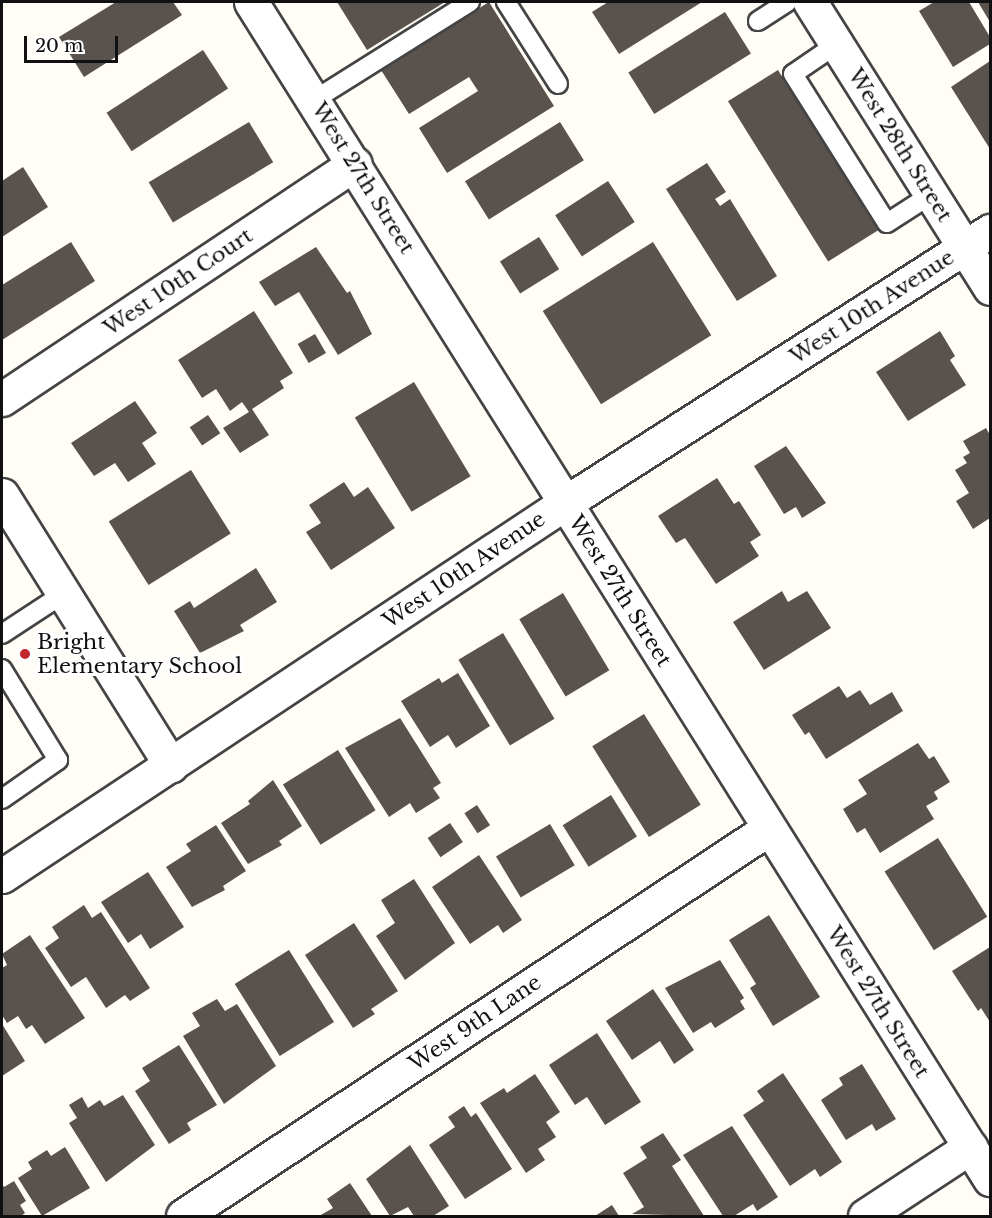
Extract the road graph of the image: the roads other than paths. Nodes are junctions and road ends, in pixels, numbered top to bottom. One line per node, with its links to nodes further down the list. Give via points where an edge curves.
1 (251, 2): 9 (street, West 27th Street)
2 (470, 2): 9 (lane)
3 (506, 2): 8 (lane)
4 (787, 2): 6 (lane)
5 (810, 2): 7 (street, West 28th Street)
6 (758, 21)
7 (837, 44): 11 (street, West 28th Street); 11 (lane, via 792,74 887,224)
8 (558, 84)
9 (314, 100): 10 (street, West 27th Street)
10 (355, 164): 14 (street, West 10th Court); 16 (street, West 27th Street)
11 (932, 194): 12 (street, West 28th Street)
12 (978, 239): 13 (street, West 28th Street); 16 (street, West 10th Avenue)
13 (990, 288)
14 (2, 399)
15 (2, 495): 17 (street)
16 (565, 502): 20 (street, West 10th Avenue); 22 (street, West 27th Street)
17 (63, 594): 18 (lane); 20 (street)
18 (2, 634)
19 (2, 669): 21 (lane, via 58,760)
20 (171, 765): 23 (street, West 10th Avenue)
21 (2, 799)
22 (768, 829): 24 (street, West 27th Street); 26 (street, West 9th Lane)
23 (2, 876)
24 (970, 1147): 25 (street, West 27th Street); 27 (street)
25 (990, 1179)
26 (183, 1216)
27 (865, 1216)

